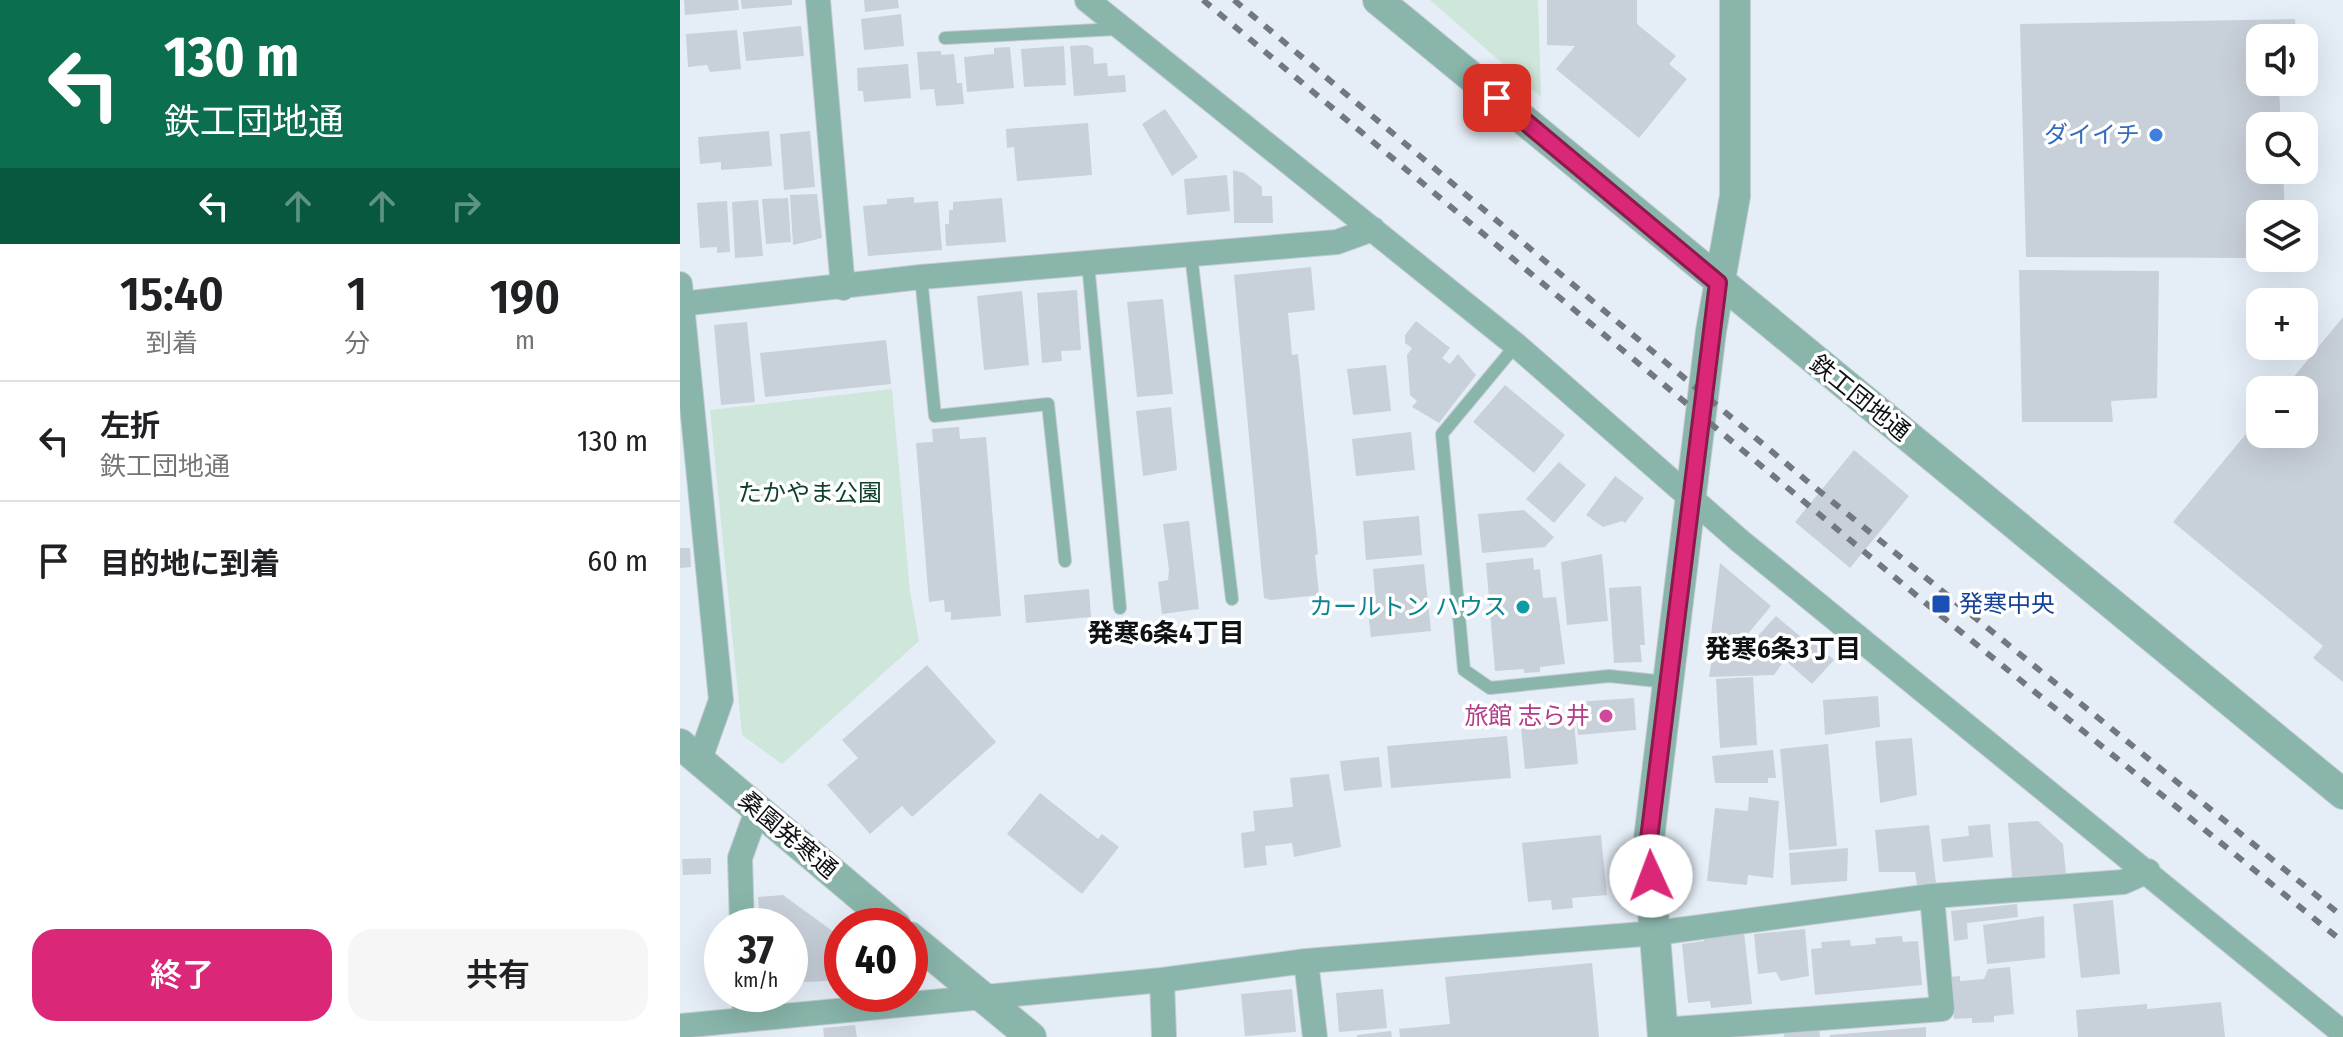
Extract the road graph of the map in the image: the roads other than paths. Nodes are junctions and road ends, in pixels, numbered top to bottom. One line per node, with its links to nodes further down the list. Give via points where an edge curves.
1 (818, 0): 12 (street)
2 (1087, 0): 5 (street)
3 (1378, 0): 11 (street, 鉄工団地通)
4 (1735, 0): 11 (street, via 1735,196)
5 (1121, 29): 6 (lane); 7 (street)
6 (945, 38)
7 (1373, 229): 8 (street, via 1337,242); 14 (street)
8 (1191, 255): 9 (street); 17 (lane)
9 (1088, 263): 10 (street); 18 (lane)
10 (921, 277): 12 (street); 16 (lane, via 935,416 1048,404)
11 (1718, 283): 15 (street); 21 (street, 鉄工団地通)
12 (843, 288): 13 (street)
13 (681, 297): 20 (street, via 721,700)
14 (1516, 345): 15 (street); 19 (lane, via 1442,434 1464,670 1490,688 1609,676)
15 (1690, 497): 19 (street); 23 (street)
16 (1065, 561)
17 (1232, 599)
18 (1120, 608)
19 (1670, 682): 27 (street, via 1648,847)
20 (690, 752): 22 (street, 桑園発寒通)
21 (2343, 794)
22 (758, 808): 25 (street, via 740,858); 26 (street, 桑園発寒通)
23 (2148, 871): 24 (street, via 2123,882); 36 (street)
24 (1932, 896): 27 (street); 37 (street, via 1942,1009)
25 (741, 908)
26 (875, 908)
27 (1656, 933): 29 (street); 37 (street)
28 (928, 953): 31 (street)
29 (1306, 961): 30 (street); 40 (street)
30 (1162, 980): 31 (street); 39 (street)
31 (979, 997): 35 (street); 38 (street)
32 (745, 1012): 33 (street)
33 (745, 1020): 34 (street); 35 (street)
34 (680, 1026)
35 (787, 1026)
36 (2343, 1033)
37 (1662, 1034)
38 (1031, 1037)
39 (1164, 1037)
40 (1315, 1037)

